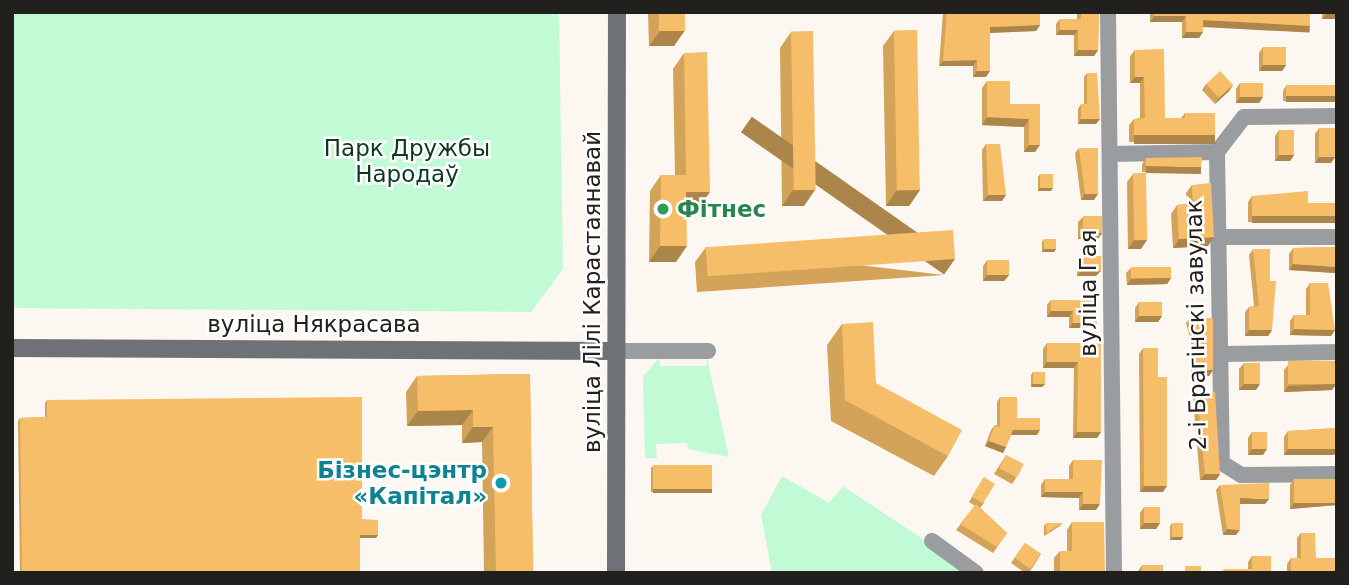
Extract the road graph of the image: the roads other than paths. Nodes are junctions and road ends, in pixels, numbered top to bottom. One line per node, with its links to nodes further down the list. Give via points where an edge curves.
1 (617, 12): 9 (main road, вуліца Лілі Карастаянавай)
2 (1108, 12): 5 (street, вуліца Гая)
3 (1337, 116): 4 (street, via 1244,117)
4 (1217, 152): 5 (street); 6 (street, 2-і Брагінскі завулак)
5 (1111, 154): 17 (street, вуліца Гая)
6 (1218, 237): 7 (street); 12 (street, 2-і Брагінскі завулак)
7 (1337, 237)
8 (12, 348): 9 (main road, вуліца Някрасава)
9 (616, 351): 10 (street); 15 (main road, вуліца Лілі Карастаянавай)
10 (708, 351)
11 (1337, 352): 12 (street)
12 (1223, 354): 13 (street, 2-і Брагінскі завулак, via 1222,463 1241,475)
13 (1337, 474)
14 (932, 541): 16 (street)
15 (615, 573)
16 (976, 573)
17 (1114, 573)

